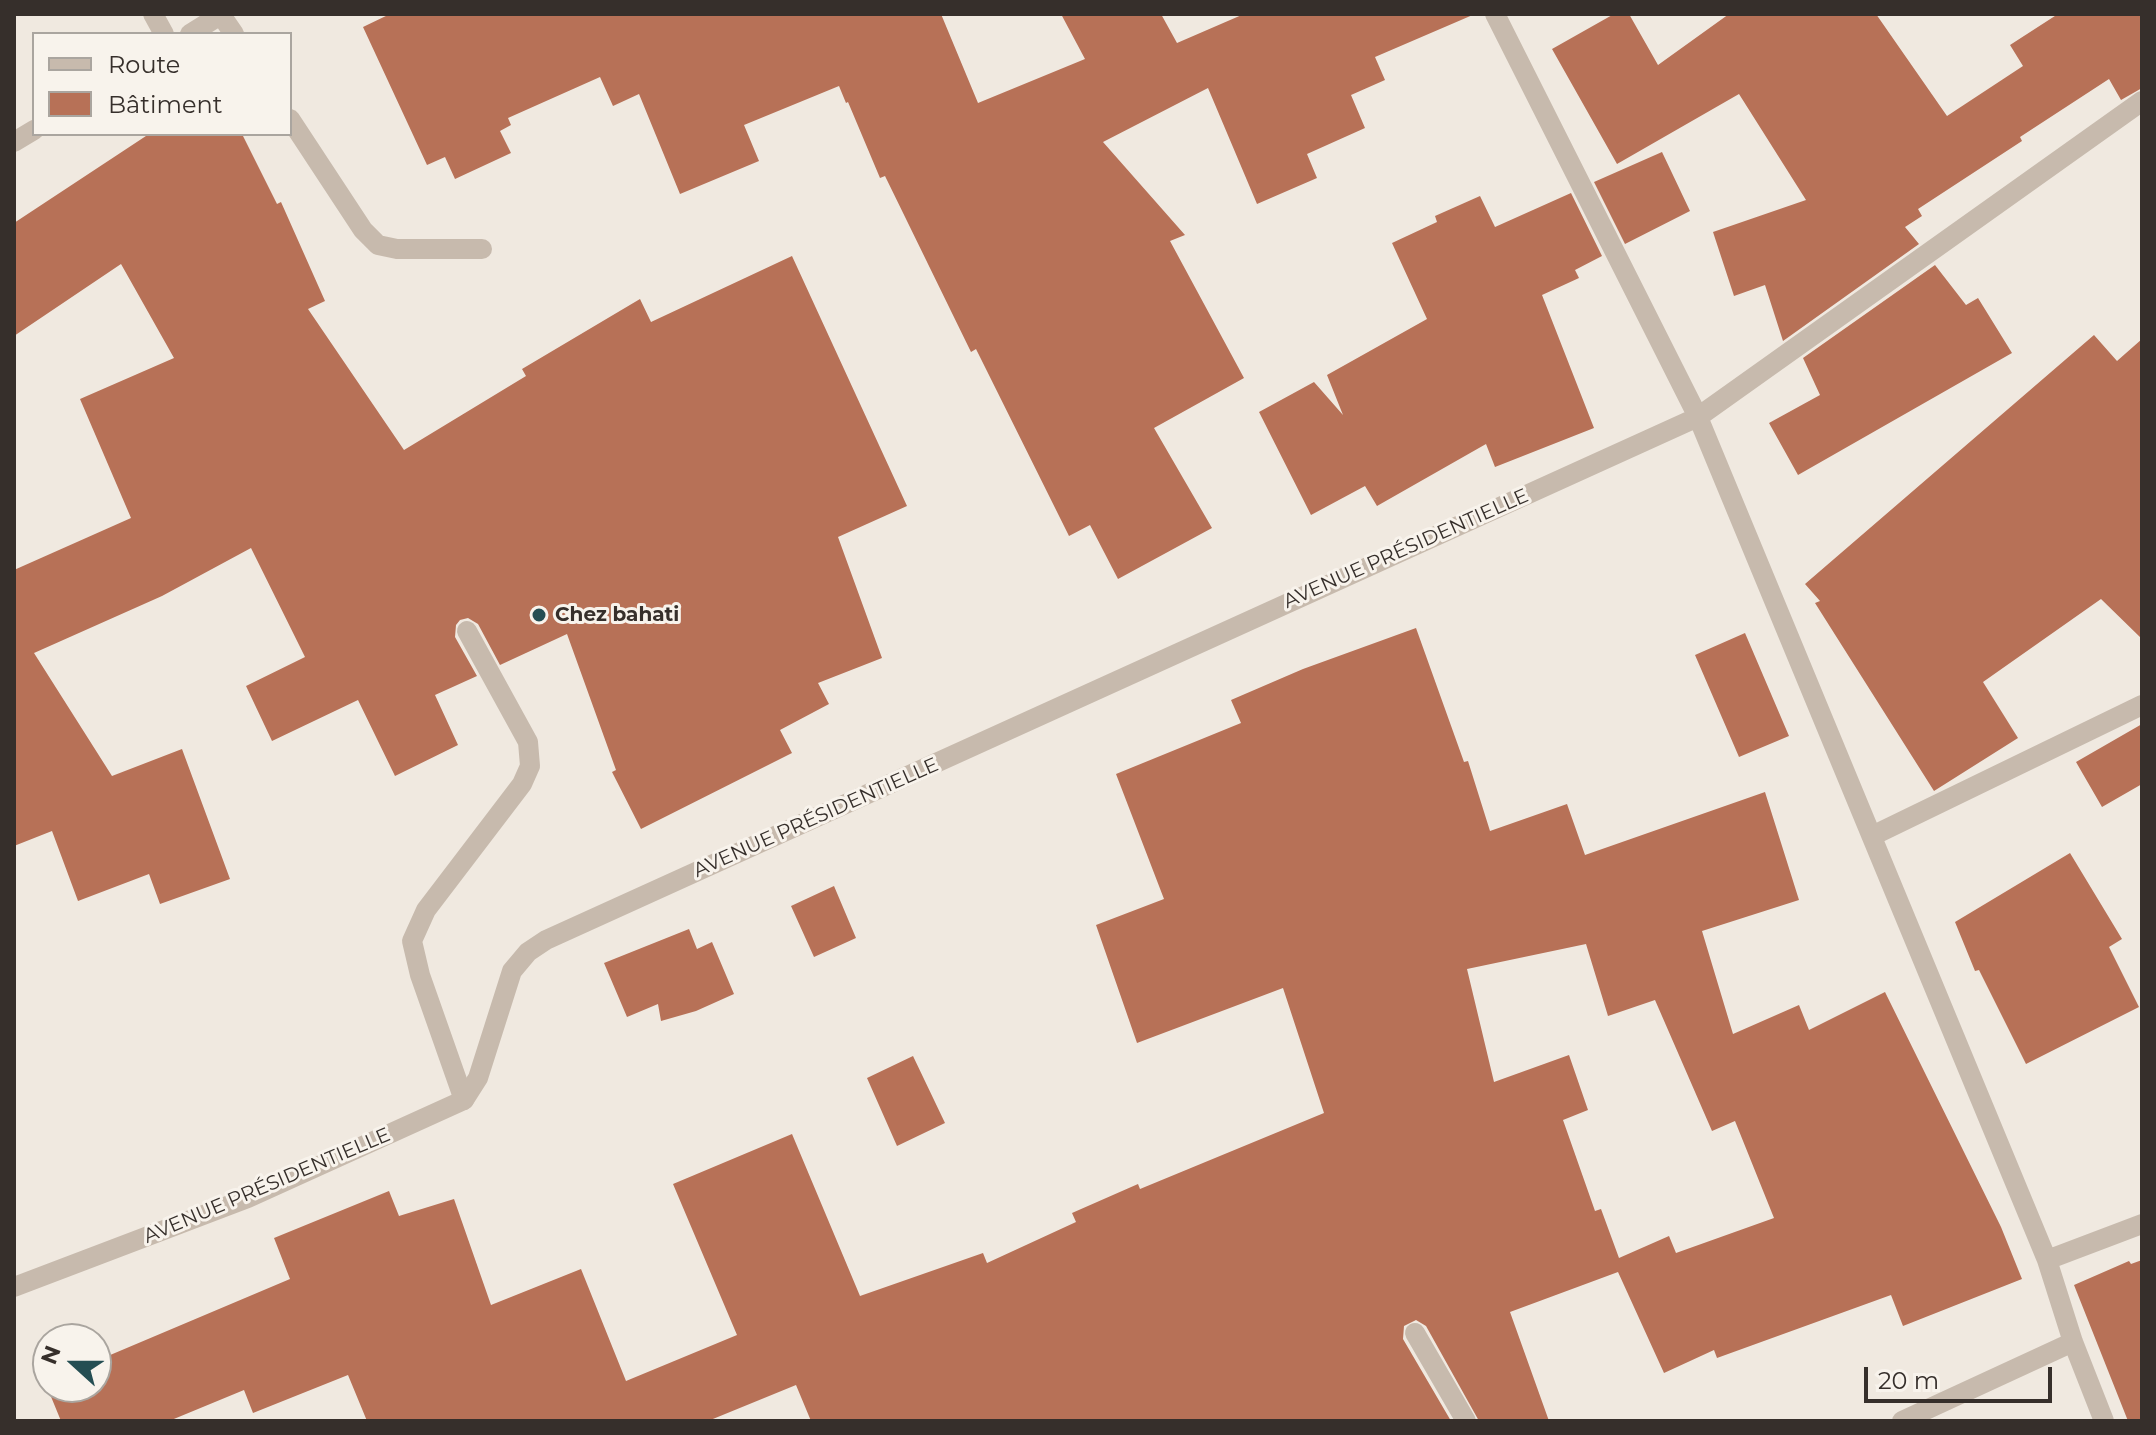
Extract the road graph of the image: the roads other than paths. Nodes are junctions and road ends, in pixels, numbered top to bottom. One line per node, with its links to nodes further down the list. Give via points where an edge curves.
1 (153, 14): 4 (street)
2 (222, 14): 5 (street); 6 (street)
3 (1495, 14): 12 (street)
4 (163, 32)
5 (193, 32)
6 (233, 32)
7 (2142, 101): 12 (street, AVENUE PRÉSIDENTIELLE)
8 (292, 122): 11 (street, via 378,245)
9 (32, 131): 10 (street)
10 (14, 142)
11 (482, 249)
12 (1698, 417): 15 (street); 16 (street, AVENUE PRÉSIDENTIELLE, via 546,940 512,971 478,1078)
13 (467, 631): 16 (street, via 528,742 530,766 522,784 426,910 412,941)
14 (2142, 705): 15 (street)
15 (1872, 836): 18 (street)
16 (464, 1100): 19 (street, AVENUE PRÉSIDENTIELLE, via 248,1198)
17 (2142, 1224): 18 (street)
18 (2047, 1260): 21 (street)
19 (14, 1287)
20 (1415, 1333): 22 (street)
21 (2073, 1342): 23 (street); 24 (street)
22 (1466, 1421)
23 (1902, 1421)
24 (2104, 1421)

